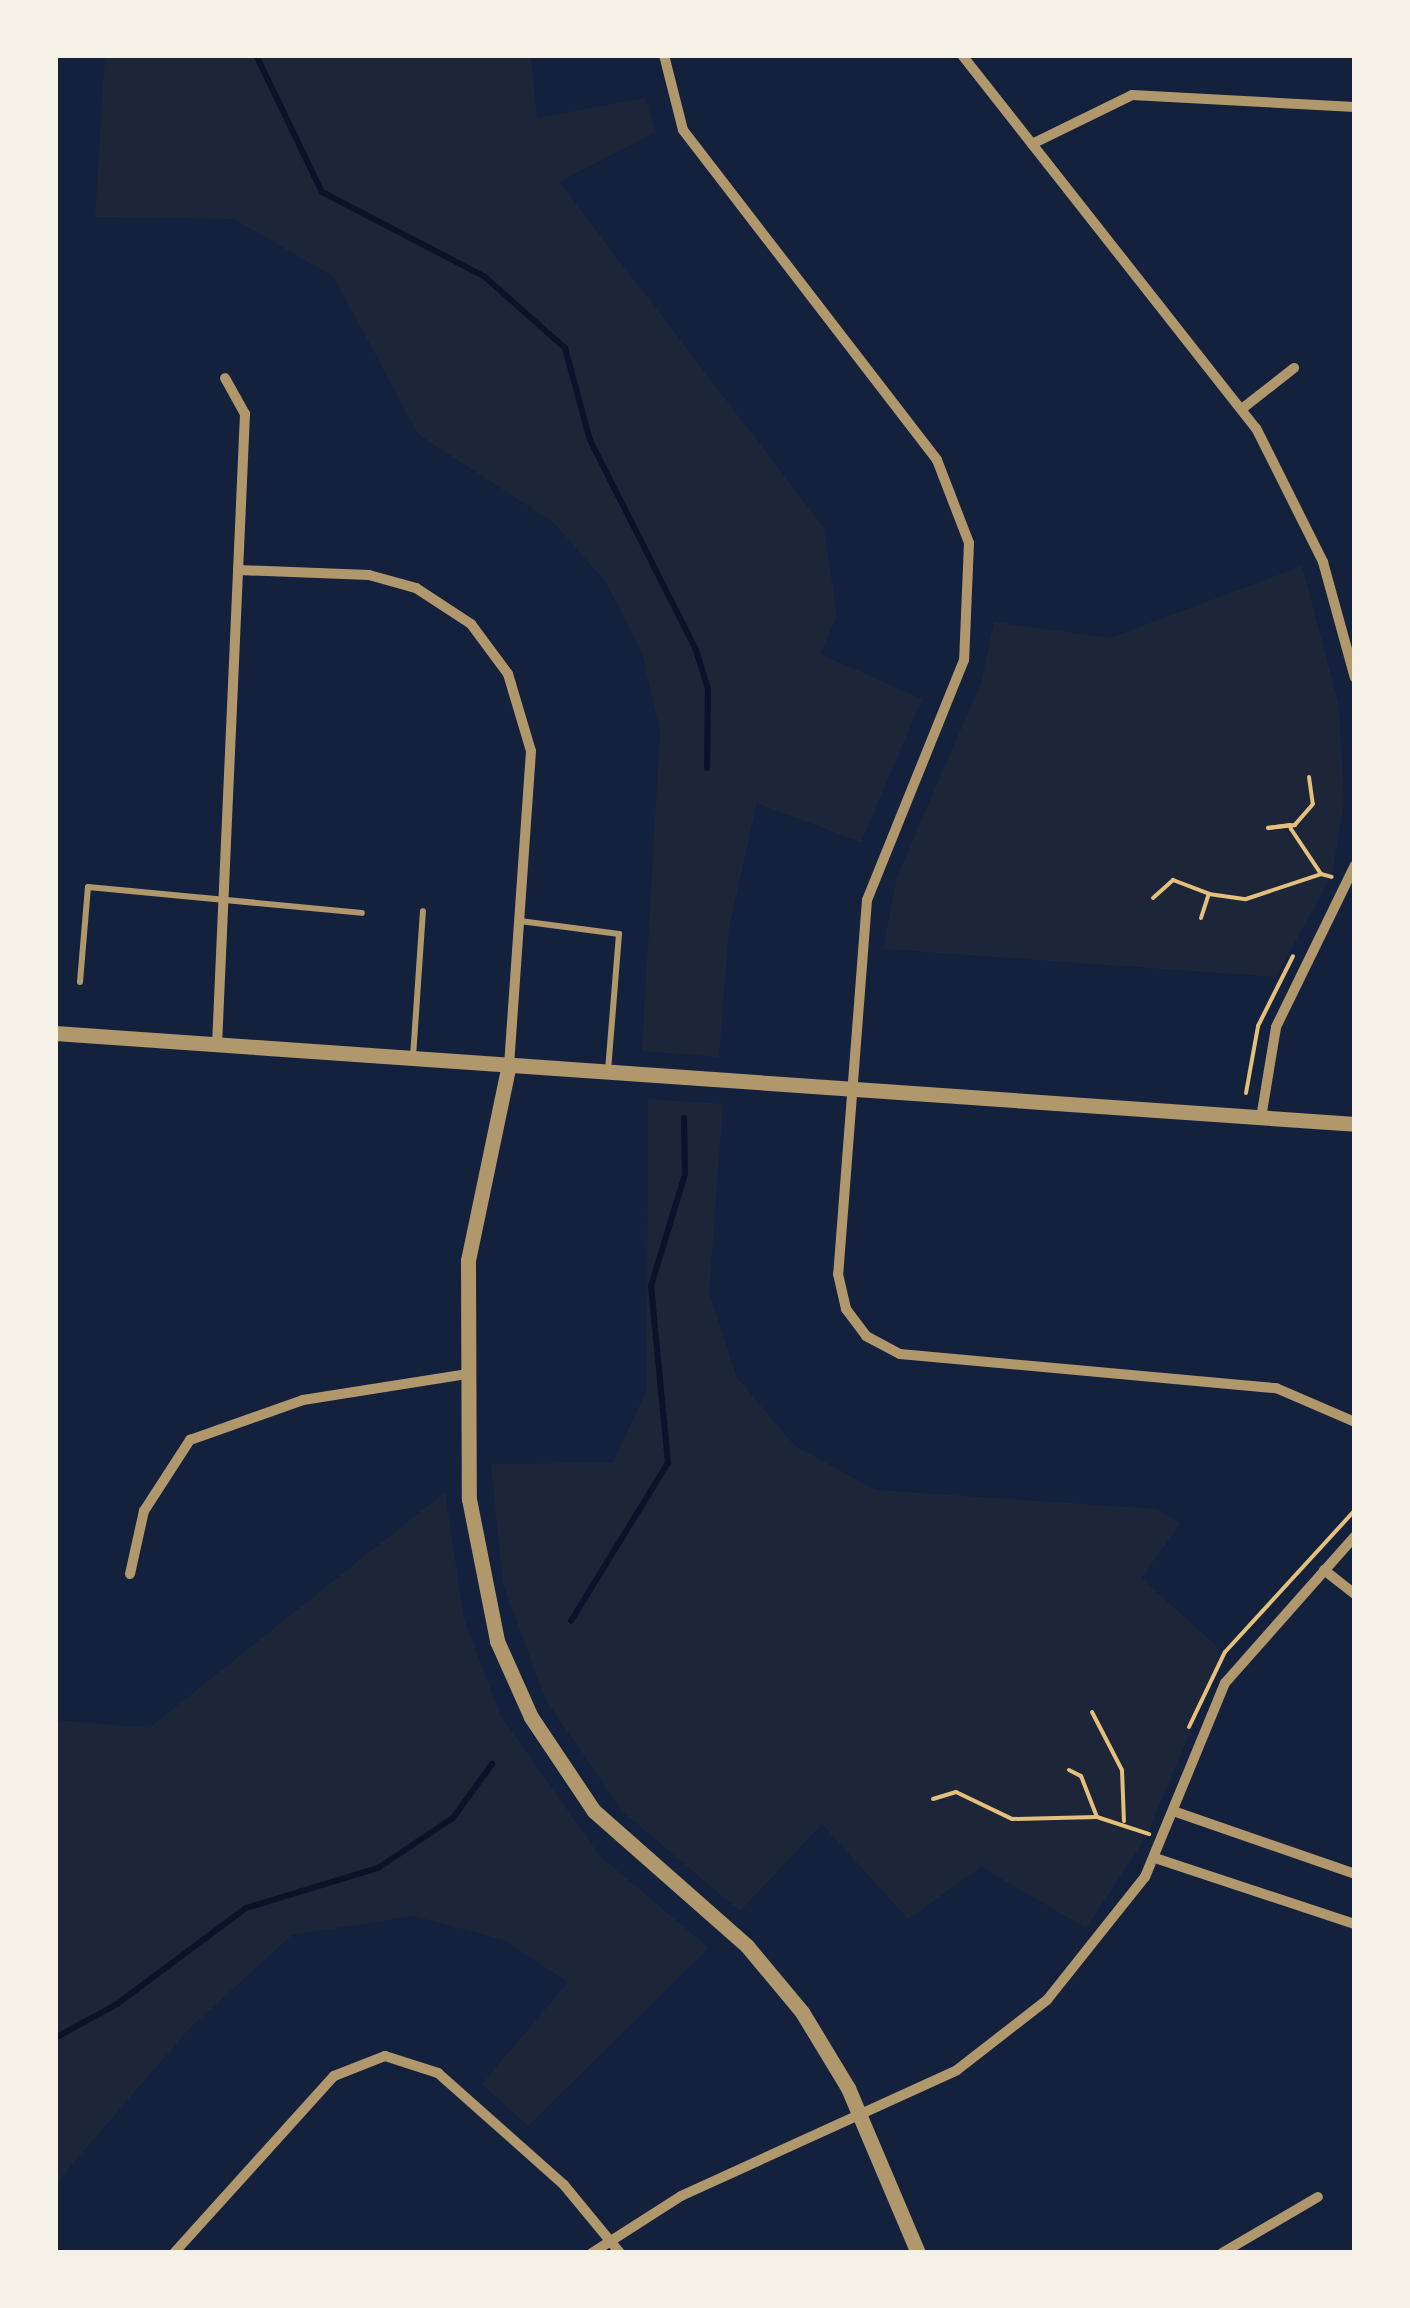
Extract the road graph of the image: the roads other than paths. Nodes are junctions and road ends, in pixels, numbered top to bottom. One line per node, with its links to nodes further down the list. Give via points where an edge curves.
1 (664, 55): 22 (street, via 682,130 937,460 969,543 964,660 867,900)
2 (962, 55): 4 (street)
3 (1355, 107): 4 (street, via 1132,95)
4 (1032, 144): 7 (street)
5 (1294, 368): 7 (street)
6 (225, 378): 8 (street, via 245,414)
7 (1243, 408): 9 (street, via 1302,511)
8 (238, 570): 12 (street); 15 (street, via 393,580 455,610 483,637 518,696 530,738)
9 (1350, 625): 10 (street)
10 (1355, 678)
11 (1355, 865): 23 (street, via 1276,1027)
12 (225, 901): 14 (lane); 16 (lane, via 88,887); 18 (street)
13 (423, 911): 19 (lane)
14 (362, 913)
15 (520, 921): 20 (street); 21 (lane, via 620,934)
16 (80, 982)
17 (55, 1034): 18 (street)
18 (216, 1045): 19 (street)
19 (412, 1058): 20 (street)
20 (508, 1064): 21 (street); 25 (street, via 469,1236)
21 (608, 1071): 22 (street)
22 (851, 1088): 23 (street); 26 (street, via 838,1274 857,1326 913,1357 1276,1388)
23 (1261, 1118): 24 (street)
24 (1355, 1124)
25 (468, 1374): 29 (street, via 303,1400 190,1440 144,1510); 35 (street, via 478,1568 530,1717 615,1835 782,1983)
26 (1355, 1422)
27 (1355, 1536): 28 (street)
28 (1324, 1570): 30 (street); 31 (street, via 1225,1683)
29 (130, 1574)
30 (1355, 1594)
31 (1176, 1812): 32 (street); 33 (street)
32 (1155, 1858): 34 (street); 35 (street, via 1047,2000 957,2070)
33 (1355, 1874)
34 (1355, 1924)
35 (861, 2118): 37 (street, via 681,2196); 41 (street)
36 (1318, 2197): 42 (street)
37 (610, 2240): 38 (street, via 564,2185 438,2073 406,2058 374,2058 334,2076); 39 (street); 40 (street)
38 (174, 2253)
39 (592, 2253)
40 (620, 2253)
41 (918, 2253)
42 (1222, 2253)

